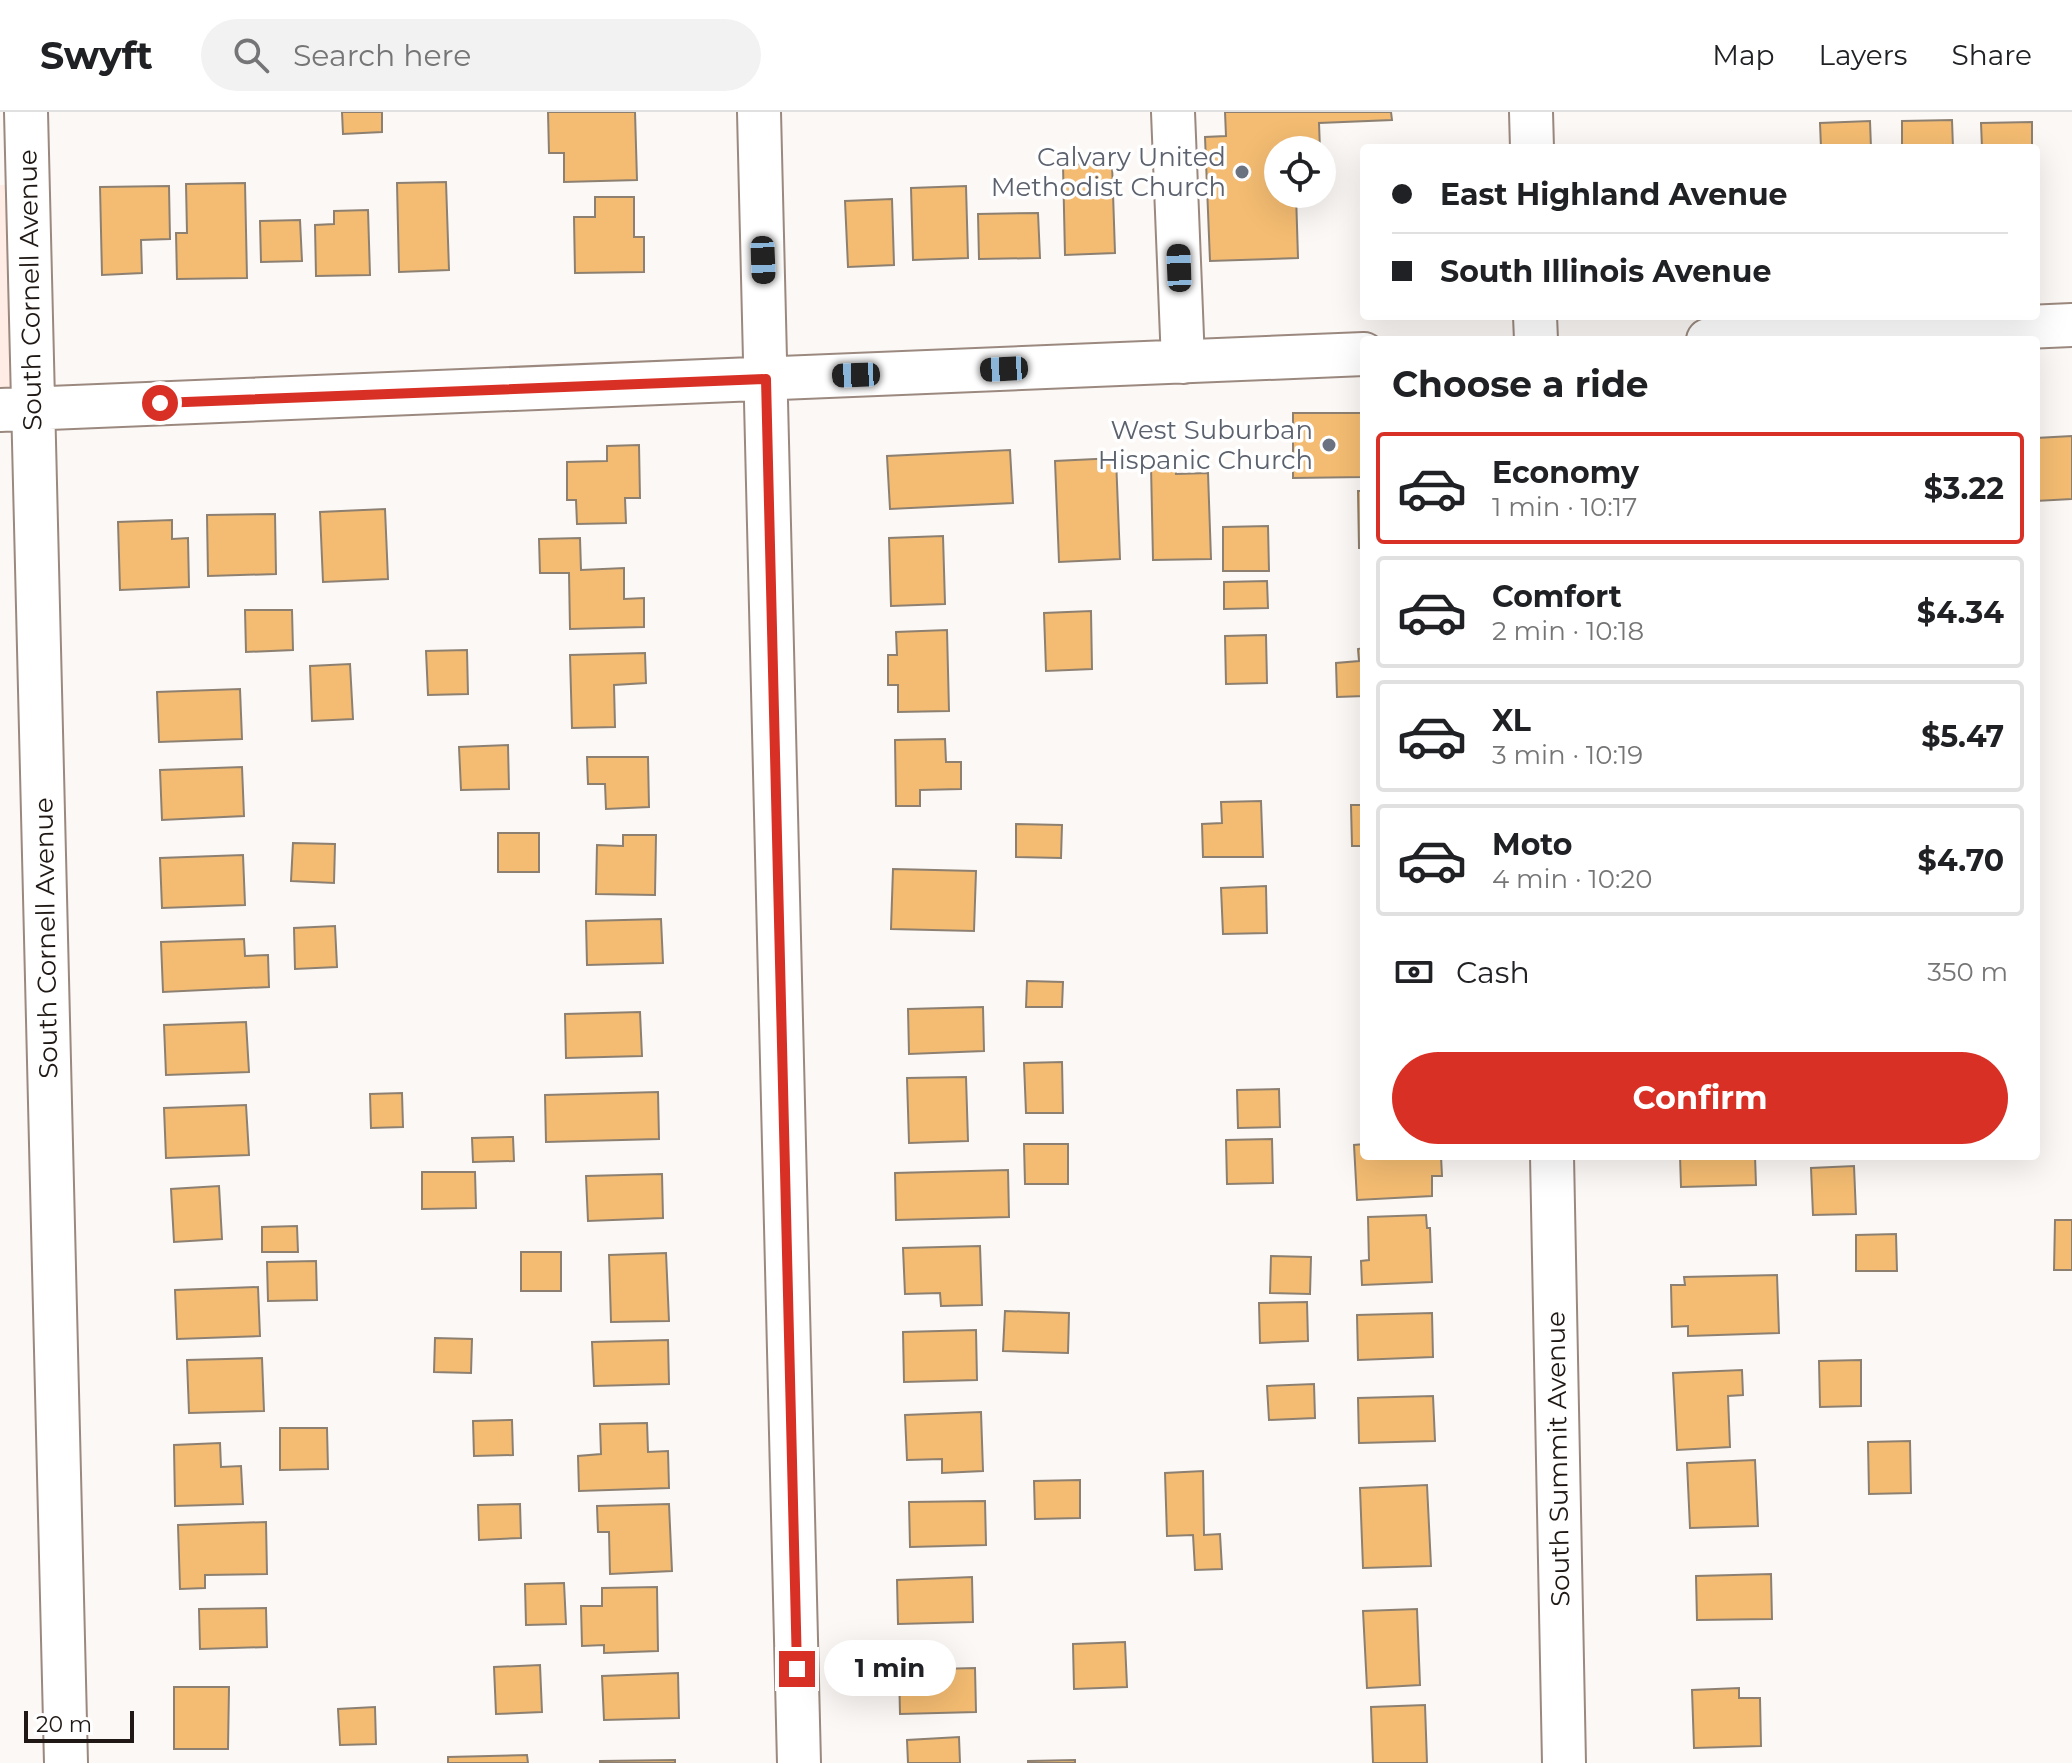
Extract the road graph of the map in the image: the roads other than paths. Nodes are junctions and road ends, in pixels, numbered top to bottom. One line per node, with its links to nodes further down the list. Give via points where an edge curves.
1 (26, 112): 6 (street, South Cornell Avenue)
2 (759, 112): 11 (street)
3 (1173, 112): 10 (street)
4 (1531, 112): 5 (street)
5 (1532, 144)
6 (14, 204): 12 (street, South Cornell Avenue)
7 (2072, 325): 8 (street)
8 (1805, 336)
9 (1360, 354): 10 (street)
10 (1183, 362): 11 (street)
11 (766, 379): 12 (street); 15 (street)
12 (16, 409): 14 (street, South Cornell Avenue)
13 (1552, 1160): 16 (street, South Summit Avenue)
14 (66, 1763)
15 (799, 1763)
16 (1564, 1763)

